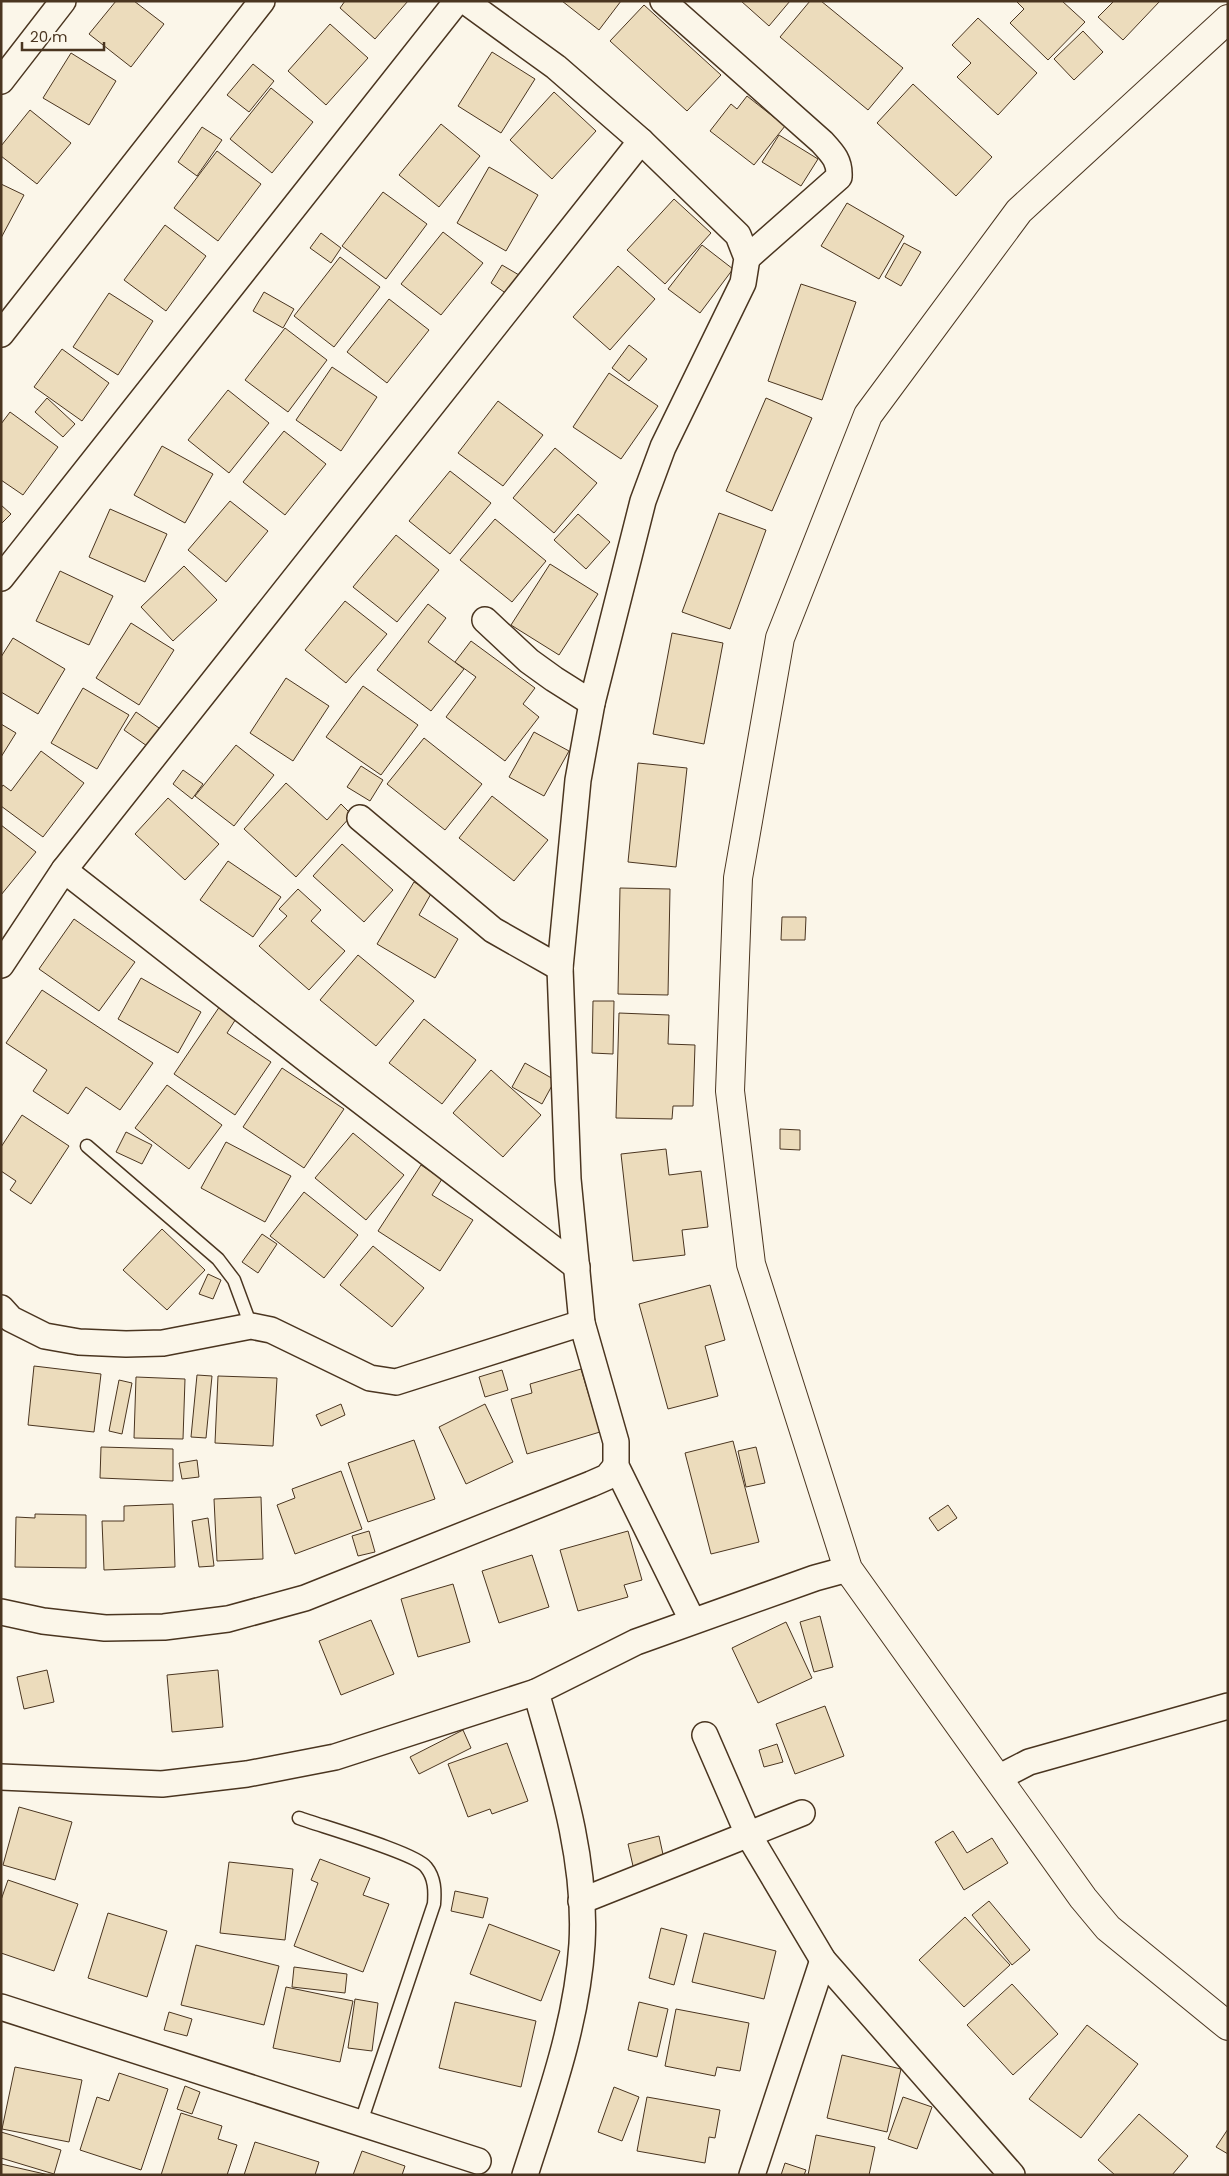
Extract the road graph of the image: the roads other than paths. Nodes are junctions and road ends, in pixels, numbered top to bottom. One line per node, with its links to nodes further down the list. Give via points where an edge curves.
1 (63, 1): 7 (street)
2 (262, 1): 10 (street)
3 (457, 1): 11 (street)
4 (464, 1): 8 (street, via 556,67)
5 (664, 1): 9 (street, via 822,142 836,157 840,168 839,177)
6 (1228, 19): 24 (street, via 1019,211 868,415 780,638 738,878 730,1092 751,1264)
7 (1, 81)
8 (641, 141): 9 (street, via 738,235); 15 (street)
9 (747, 258): 13 (street, via 742,283 663,447 643,501)
10 (1, 334)
11 (1, 578)
12 (485, 620): 13 (street, via 529,661)
13 (592, 703): 17 (street, via 578,780)
14 (360, 818): 17 (street, via 493,930)
15 (64, 870): 16 (street); 19 (street)
16 (1, 965)
17 (560, 968): 19 (street, via 568,1179)
18 (87, 1146): 22 (lane, via 218,1259 234,1280)
19 (577, 1267): 21 (street)
20 (1, 1308): 22 (street, via 11,1319 45,1336 79,1342 163,1342)
21 (582, 1323): 22 (street, via 396,1382 370,1378 271,1330); 23 (street, via 616,1442)
22 (250, 1326)
23 (616, 1466): 25 (street, via 592,1484 437,1547 305,1598 228,1619 164,1627 105,1628 43,1621); 26 (street)
24 (848, 1569): 26 (street); 31 (street)
25 (1, 1612)
26 (692, 1620): 27 (street, via 636,1642)
27 (536, 1692): 30 (street, via 334,1757 247,1774 162,1784); 35 (street, via 564,1791)
28 (1228, 1706): 31 (street, via 1029,1762)
29 (705, 1735): 34 (street)
30 (1, 1777)
31 (998, 1778): 38 (street, via 1108,1928)
32 (802, 1813): 34 (street)
33 (299, 1818): 39 (lane, via 407,1855 426,1866 435,1886 434,1904)
34 (748, 1834): 35 (street); 36 (street)
35 (580, 1901): 41 (street, via 582,1943 577,1989 557,2076)
36 (823, 1960): 42 (street); 43 (street)
37 (1, 2007): 39 (street)
38 (1228, 2026)
39 (361, 2122): 40 (street)
40 (478, 2161)
41 (525, 2175)
42 (752, 2175)
43 (1012, 2175)

